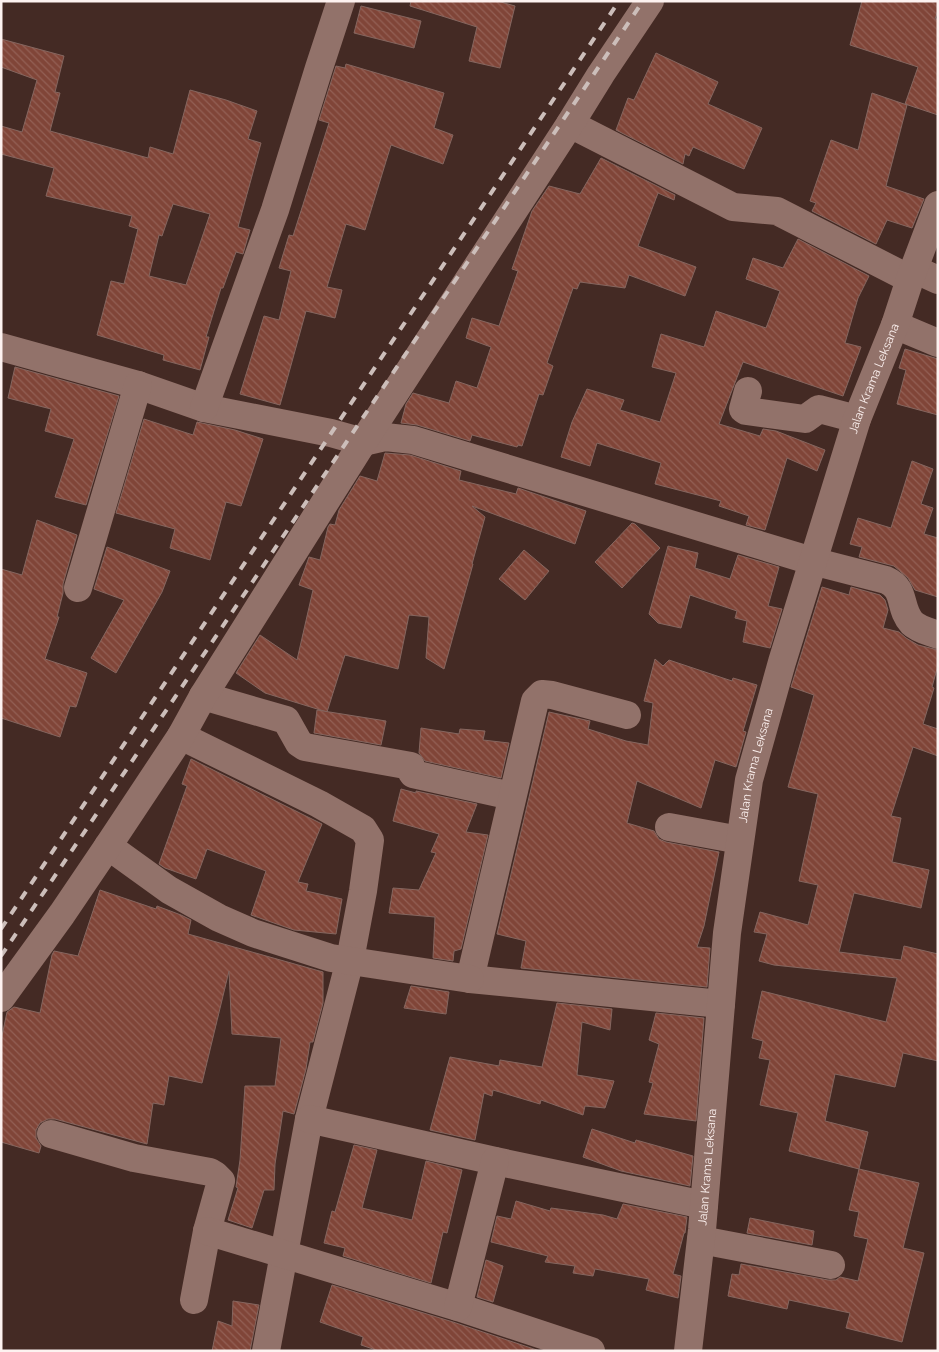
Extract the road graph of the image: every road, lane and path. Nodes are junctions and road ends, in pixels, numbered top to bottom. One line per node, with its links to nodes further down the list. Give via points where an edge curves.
1 (341, 1): 12 (street, via 275,210)
2 (650, 1): 3 (street)
3 (570, 124): 5 (street, via 733,207 775,210); 14 (street)
4 (938, 205): 5 (street, Jalan Krama Leksana)
5 (912, 274): 6 (street); 7 (street, Jalan Krama Leksana)
6 (938, 280)
7 (895, 325): 8 (street); 13 (street, Jalan Krama Leksana)
8 (938, 343)
9 (1, 347): 10 (street)
10 (138, 385): 12 (street); 16 (street)
11 (748, 391): 13 (street, via 744,405 746,411 805,419 816,410 823,409)
12 (204, 408): 14 (street)
13 (857, 419): 15 (street, Jalan Krama Leksana)
14 (363, 442): 15 (street, via 385,437 413,440); 18 (street)
15 (812, 562): 17 (street, via 895,584 908,618 914,625); 23 (street, Jalan Krama Leksana, via 749,780)
16 (78, 588)
17 (938, 636)
18 (203, 696): 20 (street); 21 (street, via 286,720 299,743 306,747 411,766 413,774)
19 (627, 715): 21 (street, via 542,694 535,701)
20 (180, 736): 24 (street); 25 (street, via 363,829 370,840)
21 (512, 796): 26 (street)
22 (669, 827): 23 (street)
23 (740, 840): 28 (street, Jalan Krama Leksana)
24 (108, 846): 25 (street, via 169,890 219,918 253,933 331,958); 27 (street)
25 (350, 960): 26 (street); 29 (street)
26 (470, 979): 28 (street)
27 (1, 998)
28 (721, 1004): 32 (street, Jalan Krama Leksana)
29 (309, 1119): 31 (street); 35 (street)
30 (51, 1134): 33 (street, via 134,1158 215,1175 220,1181)
31 (494, 1161): 32 (street); 38 (street)
32 (704, 1205): 34 (street, Jalan Krama Leksana)
33 (207, 1232): 35 (street); 37 (street)
34 (701, 1240): 36 (street); 41 (street, Jalan Krama Leksana)
35 (284, 1256): 38 (street); 39 (street)
36 (831, 1265)
37 (194, 1300)
38 (458, 1307): 40 (street)
39 (266, 1351)
40 (591, 1351)
41 (688, 1351)

